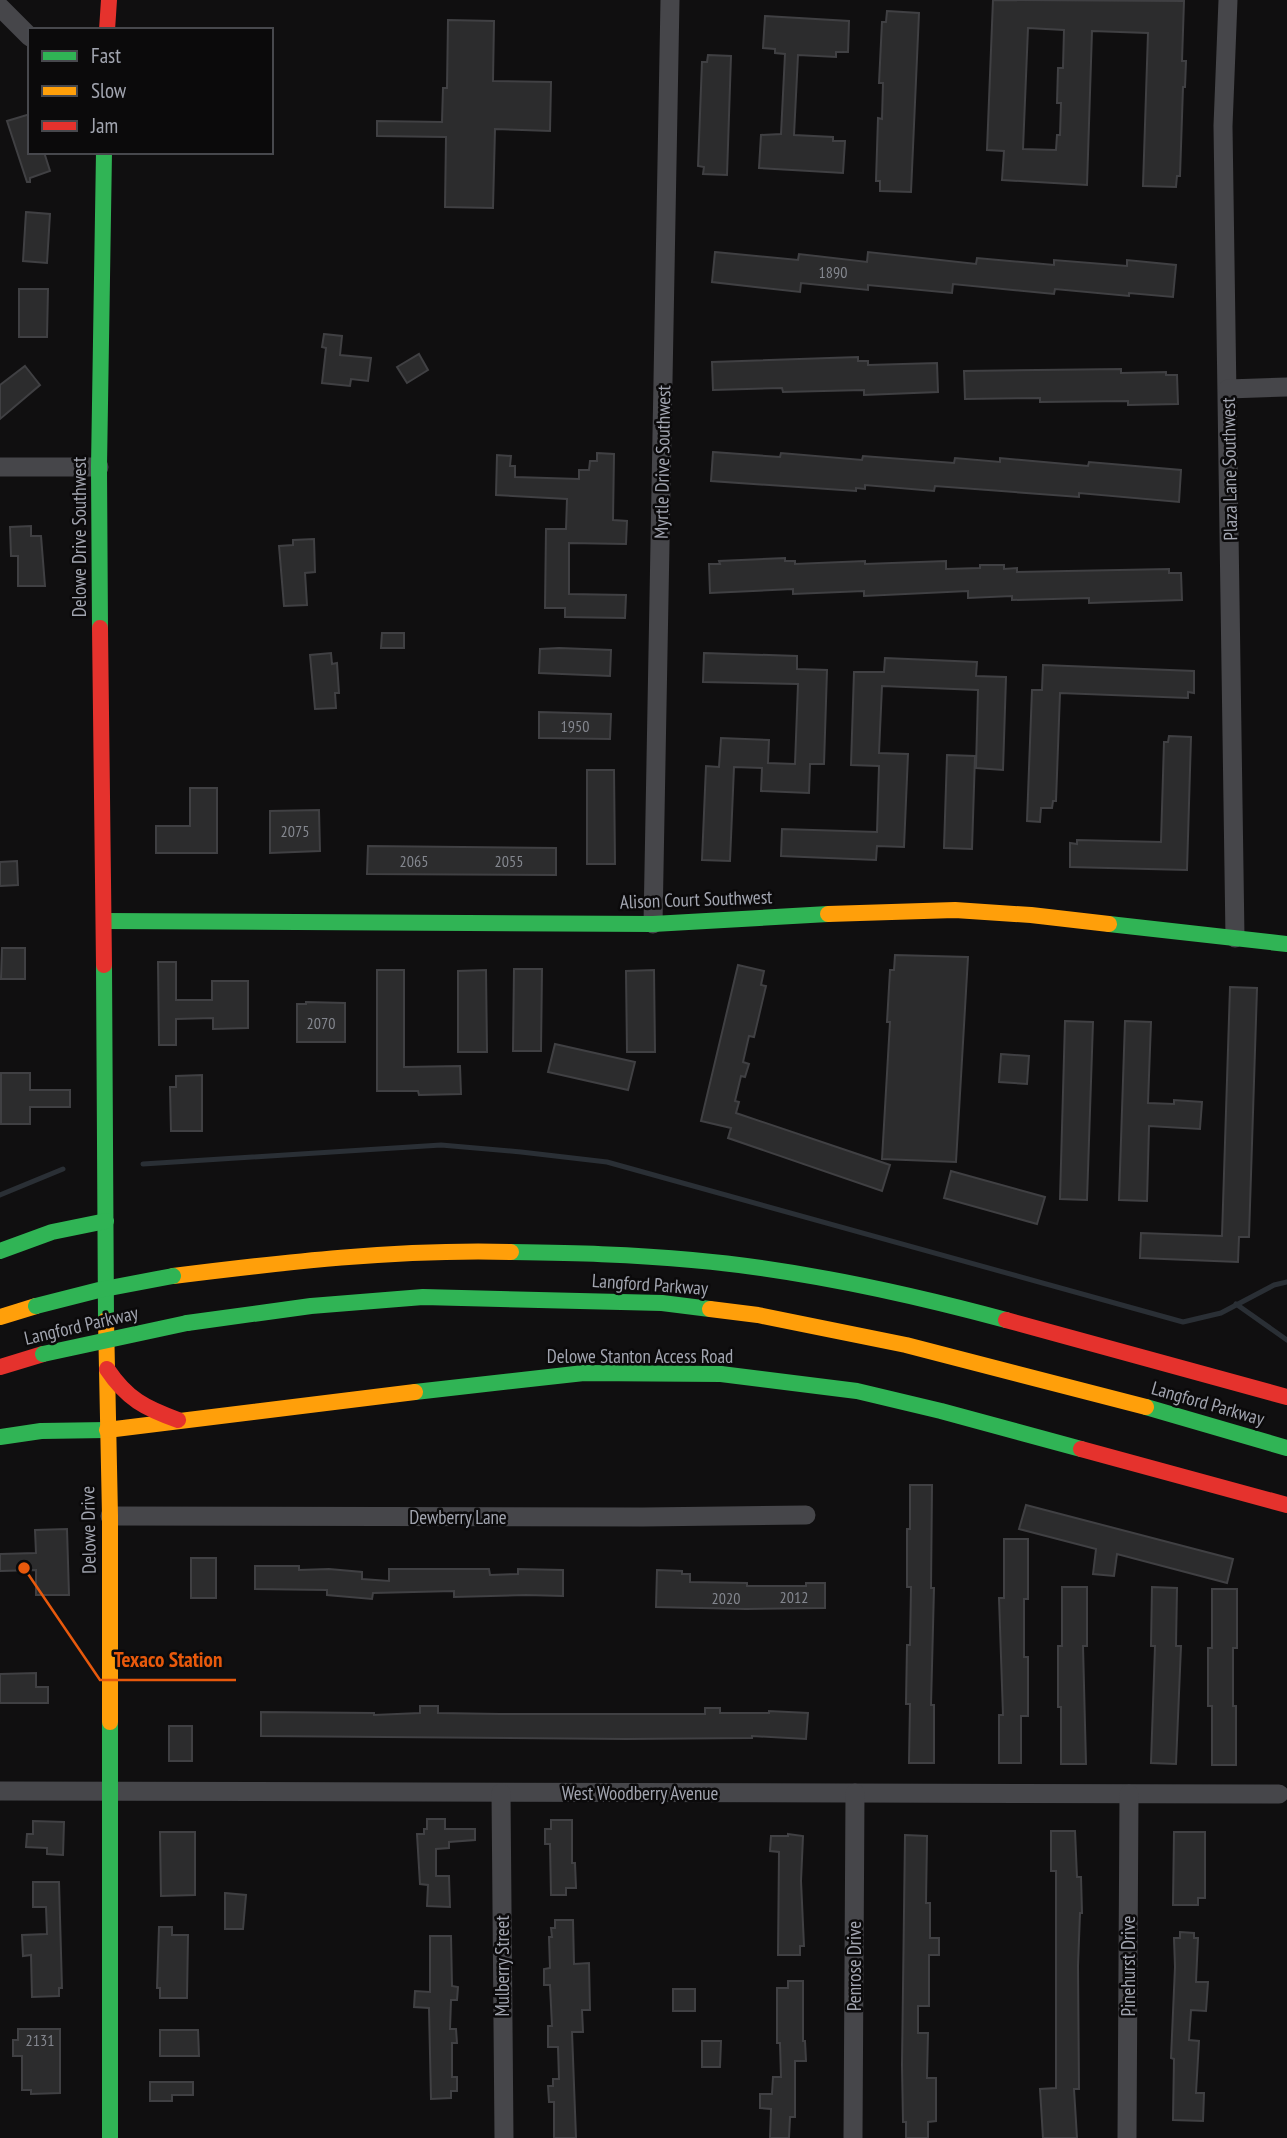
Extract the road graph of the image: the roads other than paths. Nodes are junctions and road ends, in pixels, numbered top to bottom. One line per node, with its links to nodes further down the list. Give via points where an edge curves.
1 (109, 0): 5 (main road)
2 (670, 0): 13 (street, Myrtle Drive Southwest)
3 (1228, 0): 9 (street, Plaza Lane Southwest, via 1223,126)
4 (0, 7): 6 (street)
5 (107, 28)
6 (28, 35)
7 (104, 154): 11 (main road, Delowe Drive Southwest)
8 (1287, 387): 9 (street)
9 (1228, 389): 14 (street, Plaza Lane Southwest)
10 (0, 467): 11 (street)
11 (99, 467): 12 (main road, Delowe Drive Southwest)
12 (104, 921): 13 (main road, Alison Court Southwest); 16 (main road, Delowe Drive)
13 (653, 924): 14 (main road, Alison Court Southwest, via 955,911)
14 (1235, 938): 15 (main road, Alison Court Southwest)
15 (1287, 944)
16 (106, 1221): 17 (main road, via 77,1224); 20 (main road, Delowe Drive)
17 (0, 1251)
18 (0, 1317): 21 (main road, Langford Parkway, bridge, via 173,1276 303,1260 453,1250 694,1259 828,1279 979,1313)
19 (0, 1367): 25 (main road, Langford Parkway, bridge, via 130,1334 311,1306 423,1297 662,1303 758,1315 906,1345 1102,1394)
20 (107, 1369): 22 (main road, via 127,1397); 23 (main road, Delowe Drive)
21 (1287, 1397)
22 (181, 1421): 23 (main road, Delowe Stanton Access Road); 26 (main road, Delowe Stanton Access Road, via 583,1373 721,1374 857,1391)
23 (107, 1430): 24 (main road, Delowe Stanton Access Road); 28 (main road, Delowe Drive)
24 (0, 1437)
25 (1287, 1448)
26 (1287, 1505)
27 (806, 1515): 28 (street, Dewberry Lane)
28 (110, 1516): 30 (main road, Delowe Drive)
29 (0, 1791): 30 (street, West Woodberry Avenue)
30 (110, 1793): 31 (street, West Woodberry Avenue); 35 (main road, Delowe Drive)
31 (501, 1793): 32 (street, West Woodberry Avenue); 36 (street, Mulberry Street)
32 (855, 1793): 33 (street, West Woodberry Avenue); 37 (street, Penrose Drive)
33 (1129, 1794): 34 (street, West Woodberry Avenue); 38 (street, Pinehurst Drive)
34 (1279, 1794)
35 (110, 2138)
36 (503, 2138)
37 (853, 2138)
38 (1127, 2138)

